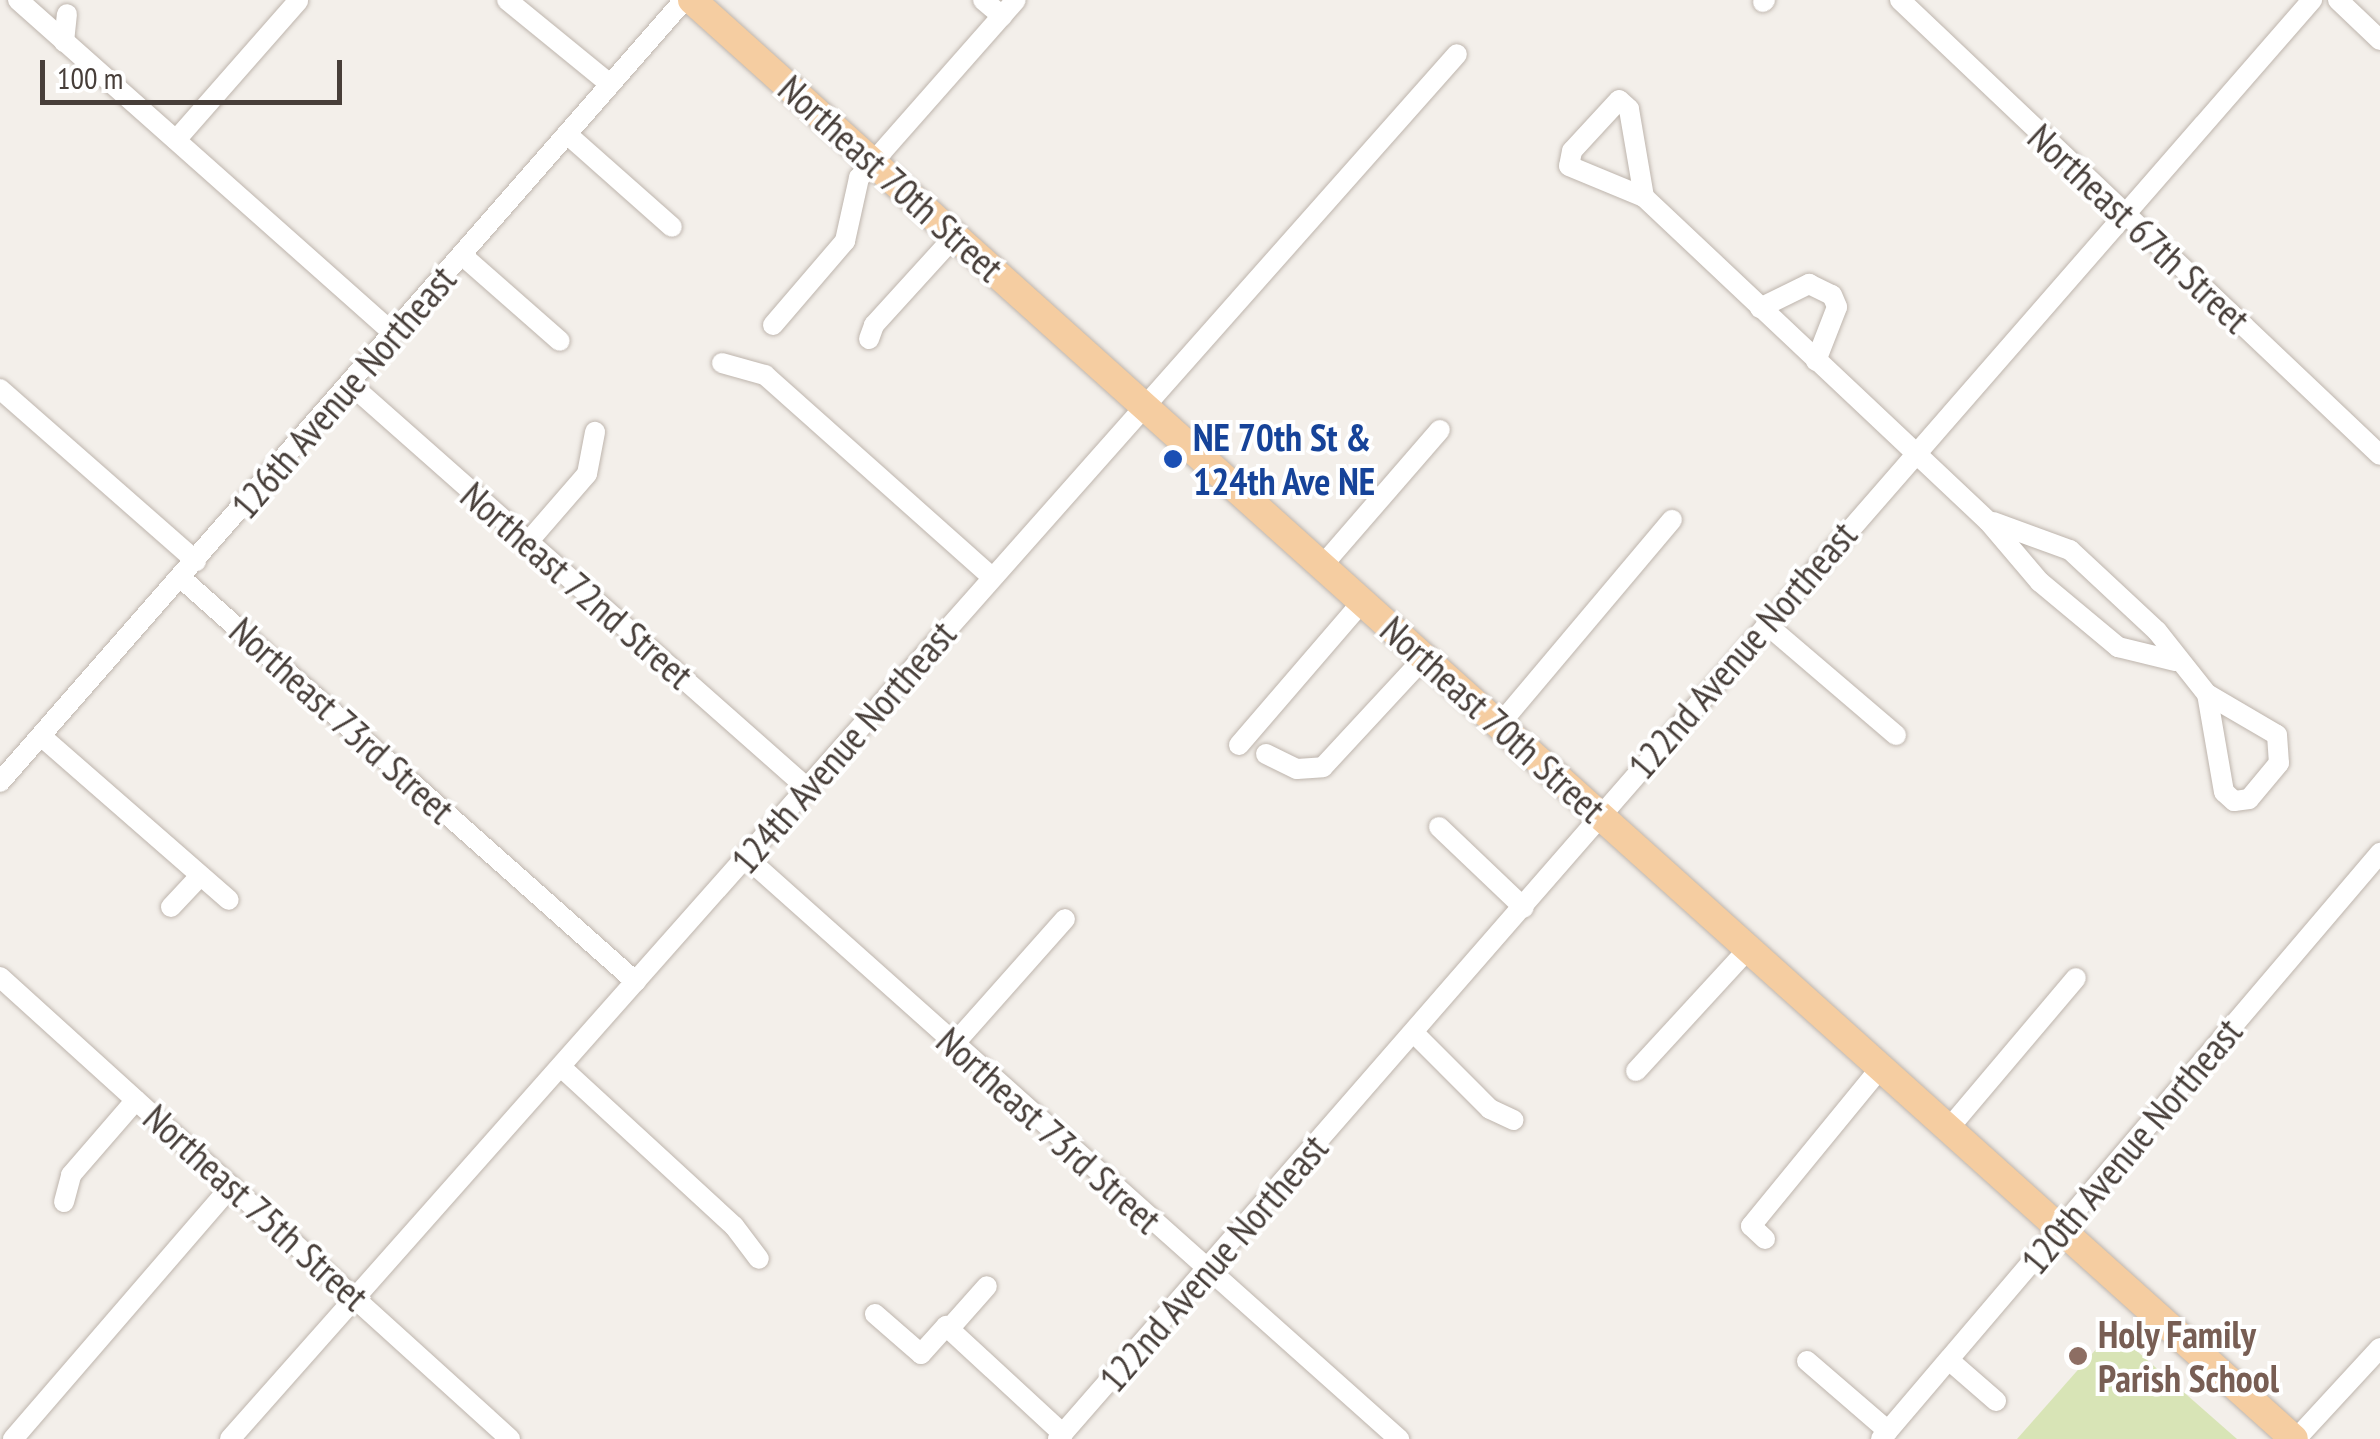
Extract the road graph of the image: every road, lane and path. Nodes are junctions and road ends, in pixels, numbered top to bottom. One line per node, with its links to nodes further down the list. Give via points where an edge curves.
1 (18, 0): 13 (street)
2 (507, 0): 15 (street)
3 (684, 0): 15 (street, 126th Avenue Northeast)
4 (692, 0): 18 (main road, Northeast 70th Street)
5 (983, 0): 10 (street)
6 (1900, 0): 20 (street, Northeast 67th Street)
7 (2312, 0): 20 (street, 122nd Avenue Northeast)
8 (2338, 0): 12 (street)
9 (298, 1): 17 (street)
10 (1009, 8): 18 (street)
11 (66, 14): 13 (street)
12 (2380, 40)
13 (64, 42): 17 (street)
14 (1457, 54): 33 (street, 124th Avenue Northeast)
15 (610, 84): 16 (street, 126th Avenue Northeast)
16 (568, 134): 21 (street); 23 (street, 126th Avenue Northeast)
17 (176, 140): 26 (street)
18 (873, 161): 22 (main road, Northeast 70th Street); 25 (street, via 851,194 846,241)
19 (1644, 197): 19 (street, via 1569,166 1572,151 1618,100 1629,109); 24 (street)
20 (2123, 215): 36 (street, 122nd Avenue Northeast); 37 (street, Northeast 67th Street)
21 (672, 228)
22 (956, 235): 27 (street, via 874,324); 33 (main road, Northeast 70th Street)
23 (462, 255): 26 (street, 126th Avenue Northeast); 28 (street)
24 (1760, 308): 29 (street); 29 (street, via 1809,284 1832,295 1837,307)
25 (773, 325)
26 (393, 333): 31 (street, 126th Avenue Northeast)
27 (869, 339)
28 (560, 340)
29 (1816, 360): 36 (street)
30 (722, 363): 43 (street, via 765,375)
31 (349, 383): 40 (street, Northeast 72nd Street); 41 (street, 126th Avenue Northeast)
32 (0, 389): 41 (street)
33 (1146, 406): 42 (main road, Northeast 70th Street); 43 (street, 124th Avenue Northeast)
34 (1440, 430): 42 (street)
35 (595, 432): 40 (street, via 587,474)
36 (1912, 454): 39 (street); 46 (street, 122nd Avenue Northeast)
37 (2380, 455)
38 (1672, 520): 50 (street)
39 (1988, 521): 48 (street, via 2040,582 2118,647); 48 (street, via 2070,550 2157,631)
40 (528, 542): 56 (street, Northeast 72nd Street)
41 (196, 561): 44 (street, 126th Avenue Northeast)
42 (1322, 566): 45 (main road, Northeast 70th Street)
43 (992, 577): 56 (street, 124th Avenue Northeast)
44 (181, 578): 52 (street, 126th Avenue Northeast); 69 (street, Northeast 73rd Street)
45 (1362, 602): 47 (main road, Northeast 70th Street); 53 (street)
46 (1766, 624): 51 (street); 57 (street, 122nd Avenue Northeast)
47 (1425, 657): 50 (main road, Northeast 70th Street); 54 (street, via 1324,767 1297,770)
48 (2175, 662): 49 (street)
49 (2207, 694): 49 (street, via 2224,792 2234,801 2249,799 2279,763 2277,735)
50 (1500, 724): 57 (main road, Northeast 70th Street)
51 (1896, 735)
52 (42, 736): 55 (street, 126th Avenue Northeast); 61 (street)
53 (1240, 746)
54 (1266, 754)
55 (0, 782)
56 (806, 787): 60 (street, 124th Avenue Northeast)
57 (1599, 814): 64 (street, 122nd Avenue Northeast); 66 (main road, Northeast 70th Street)
58 (1439, 827): 64 (street)
59 (2380, 853): 80 (street, 120th Avenue Northeast)
60 (746, 857): 69 (street, 124th Avenue Northeast); 71 (street, Northeast 73rd Street)
61 (200, 876): 62 (street); 63 (street)
62 (229, 900)
63 (171, 906)
64 (1524, 908): 70 (street, 122nd Avenue Northeast)
65 (1065, 919): 71 (street)
66 (1750, 948): 72 (main road, Northeast 70th Street); 74 (street)
67 (0, 977): 75 (street, Northeast 75th Street)
68 (2076, 978): 77 (street)
69 (636, 982): 73 (street, 124th Avenue Northeast)
70 (1415, 1034): 76 (street, via 1490,1109); 83 (street, 122nd Avenue Northeast)
71 (954, 1044): 83 (street, Northeast 73rd Street)
72 (1882, 1066): 77 (main road, Northeast 70th Street); 81 (street, via 1751,1226)
73 (561, 1067): 82 (street, via 734,1226); 85 (street, 124th Avenue Northeast)
74 (1636, 1071)
75 (136, 1100): 78 (street, Northeast 75th Street); 79 (street, via 72,1175)
76 (1514, 1120)
77 (1950, 1127): 80 (main road, Northeast 70th Street)
78 (231, 1186): 85 (street, Northeast 75th Street); 95 (street)
79 (64, 1202)
80 (2060, 1229): 90 (street, 120th Avenue Northeast); 98 (main road, Northeast 70th Street)
81 (1765, 1238)
82 (759, 1259)
83 (1206, 1272): 92 (street, Northeast 73rd Street); 94 (street, 122nd Avenue Northeast)
84 (987, 1286): 87 (street)
85 (357, 1297): 96 (street, 124th Avenue Northeast); 97 (street, Northeast 75th Street)
86 (875, 1314): 87 (street, via 921,1354)
87 (950, 1329): 94 (street)
88 (2377, 1356): 98 (street)
89 (1807, 1361): 93 (street)
90 (1950, 1361): 91 (street); 93 (street, 120th Avenue Northeast)
91 (1996, 1400)
92 (1388, 1435)
93 (1884, 1435)
94 (1060, 1436)
95 (12, 1439)
96 (230, 1439)
97 (510, 1439)
98 (2295, 1439)

